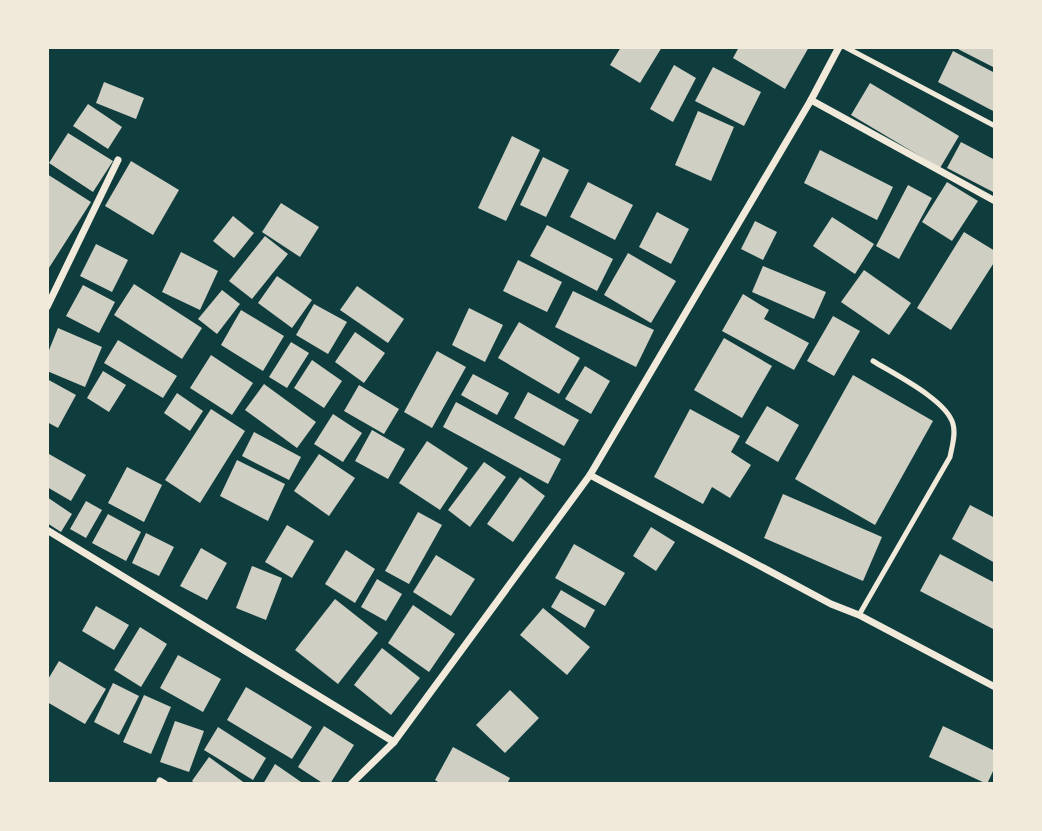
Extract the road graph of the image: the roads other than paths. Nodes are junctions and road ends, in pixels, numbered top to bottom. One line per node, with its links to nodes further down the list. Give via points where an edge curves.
1 (842, 47): 2 (street); 3 (lane)
2 (811, 100): 5 (street); 8 (street)
3 (995, 126)
4 (118, 160): 6 (street)
5 (995, 201)
6 (47, 307)
7 (873, 361): 10 (lane, via 948,412 954,438 950,457)
8 (590, 475): 10 (street); 12 (street)
9 (47, 530): 12 (street)
10 (859, 615): 11 (street)
11 (995, 687)
12 (394, 742): 13 (street)
13 (351, 784)

